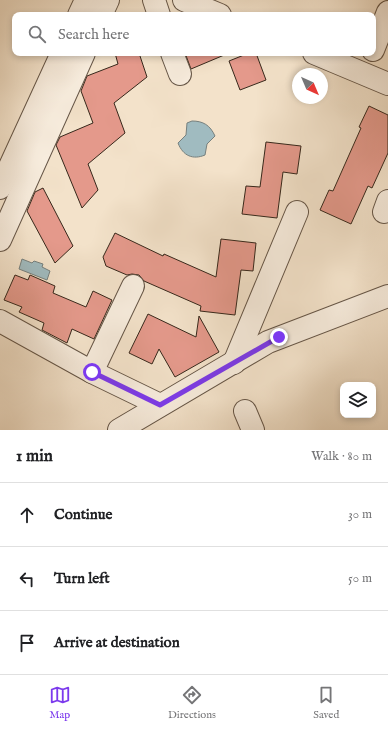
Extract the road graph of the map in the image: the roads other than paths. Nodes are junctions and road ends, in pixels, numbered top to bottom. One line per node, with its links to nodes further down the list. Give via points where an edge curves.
1 (86, 0): 5 (street)
2 (108, 0): 6 (street)
3 (154, 0): 7 (street)
4 (184, 0): 8 (street)
5 (80, 12)
6 (102, 12)
7 (158, 12)
8 (213, 12)
9 (388, 12): 10 (street)
10 (376, 42)
11 (61, 56): 19 (street)
12 (83, 56): 21 (street)
13 (173, 56): 17 (street)
14 (322, 56): 16 (street)
15 (371, 56): 16 (street)
16 (364, 73): 18 (street)
17 (180, 74)
18 (388, 84)
19 (0, 188)
20 (297, 212): 25 (street)
21 (0, 240)
22 (133, 286): 26 (street)
23 (388, 296): 25 (street, via 279,337)
24 (0, 321): 26 (street)
25 (234, 362): 27 (street)
26 (92, 372): 27 (street)
27 (160, 405): 28 (street)
28 (119, 430)

